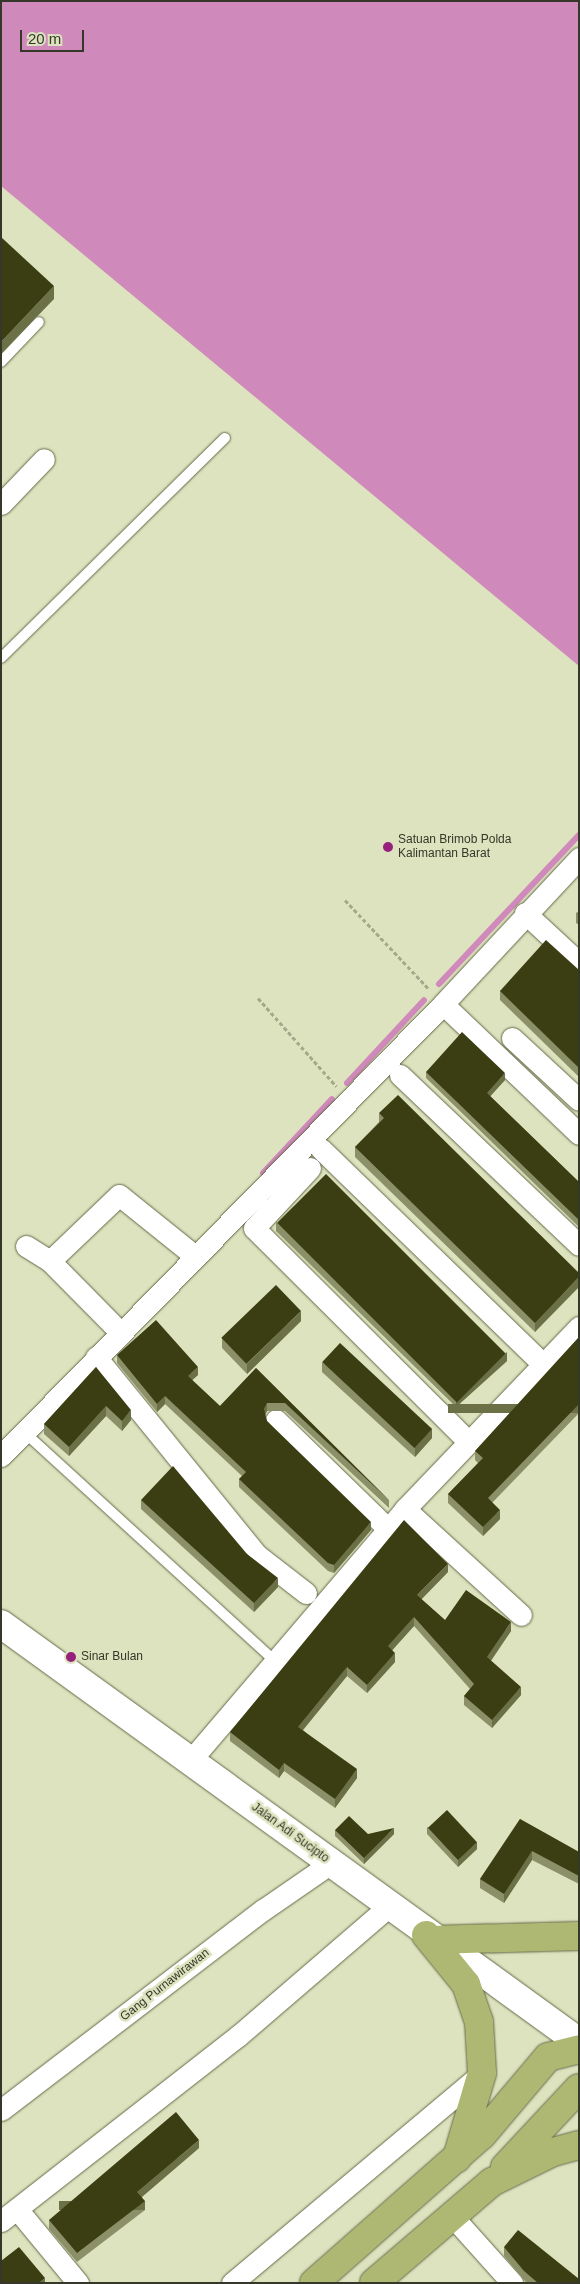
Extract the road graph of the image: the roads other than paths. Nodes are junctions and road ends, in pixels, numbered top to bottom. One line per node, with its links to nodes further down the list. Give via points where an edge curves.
1 (39, 322): 2 (lane)
2 (1, 362)
3 (225, 438): 6 (lane)
4 (44, 459): 5 (street)
5 (1, 504)
6 (1, 658)
7 (579, 858): 8 (street)
8 (524, 913): 9 (street); 10 (street)
9 (579, 963)
10 (443, 1004): 14 (street); 19 (street)
11 (512, 1038): 13 (street)
12 (400, 1075): 17 (street)
13 (579, 1100)
14 (579, 1134)
15 (321, 1149): 24 (street)
16 (310, 1168): 27 (street, via 254,1228)
17 (579, 1245)
18 (26, 1246): 20 (street)
19 (195, 1256): 20 (street, via 119,1195); 22 (street)
20 (50, 1261): 22 (street)
21 (579, 1327): 24 (street)
22 (120, 1332): 23 (street)
23 (96, 1357): 26 (street); 31 (street, via 258,1555)
24 (542, 1363): 27 (street)
25 (276, 1420): 30 (street)
26 (23, 1431): 28 (street); 34 (lane)
27 (468, 1440): 29 (street)
28 (1, 1456)
29 (405, 1509): 30 (street); 32 (street)
30 (388, 1529): 34 (street)
31 (306, 1593)
32 (521, 1615)
33 (1, 1624): 35 (main road, Jalan Adi Sucipto)
34 (274, 1660): 35 (street)
35 (190, 1761): 36 (main road, Jalan Adi Sucipto)
36 (331, 1863): 37 (main road, Jalan Adi Sucipto); 44 (street, Gang Purnawirawan, via 263,1910)
37 (389, 1906): 39 (main road, Jalan Adi Sucipto); 48 (street, via 238,2036)
38 (579, 1936): 39 (highway)
39 (429, 1938): 40 (main road, Jalan Adi Sucipto); 42 (highway, via 466,1984 474,2004)
40 (579, 2042)
41 (579, 2049): 46 (highway, via 548,2057)
42 (482, 2073): 46 (highway); 52 (street)
43 (579, 2088): 47 (highway)
44 (1, 2110)
45 (579, 2144): 47 (highway, via 521,2166)
46 (456, 2159): 53 (highway)
47 (485, 2188): 49 (highway)
48 (9, 2215): 51 (street)
49 (453, 2216): 50 (street); 54 (highway)
50 (503, 2280)
51 (78, 2283)
52 (232, 2283)
53 (314, 2283)
54 (374, 2283)

